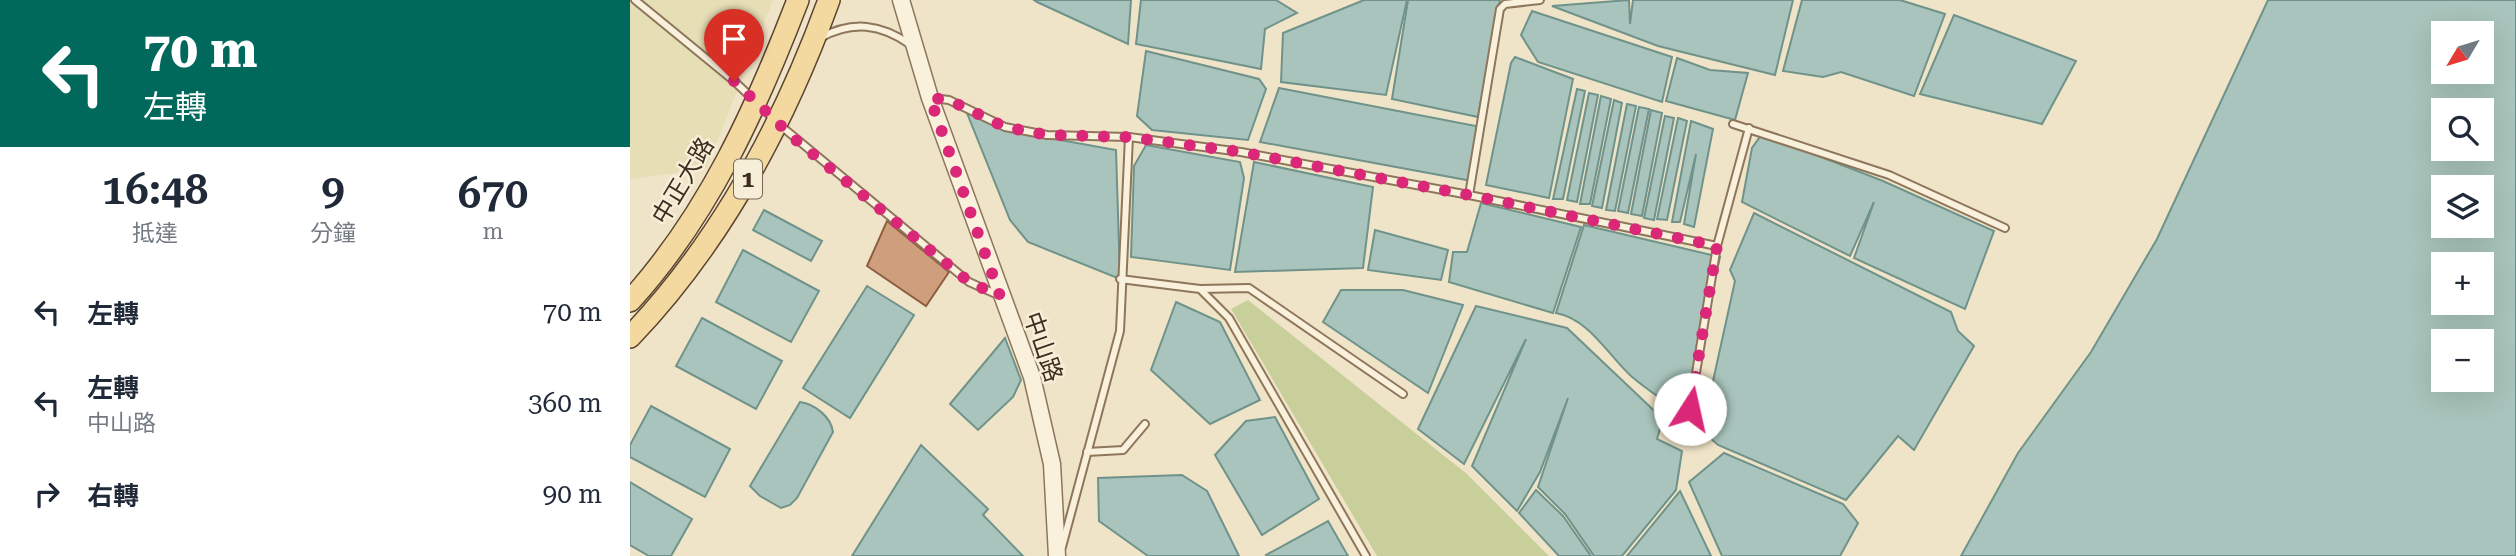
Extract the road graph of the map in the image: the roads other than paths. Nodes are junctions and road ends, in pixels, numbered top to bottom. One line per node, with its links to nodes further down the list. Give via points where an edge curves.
1 (635, 0): 9 (lane)
2 (798, 0): 9 (main road, 中正大路 / 1)
3 (829, 0): 7 (main road, 1)
4 (901, 0): 6 (street, 中山路)
5 (1541, 0): 14 (lane, via 1506,4 1500,9)
6 (915, 48): 7 (lane, via 893,32 856,26 834,31); 8 (street, 中山路)
7 (808, 49): 10 (main road, 1)
8 (930, 98): 13 (lane, via 949,100 1005,127 1047,135); 19 (street, 中山路)
9 (758, 103): 10 (lane); 20 (main road, 中正大路 / 1, via 709,195 663,264)
10 (777, 122): 19 (lane, via 969,282); 21 (main road, 1, via 726,216 679,284)
11 (1732, 124): 12 (lane)
12 (1749, 128): 15 (lane, via 1889,175); 16 (lane)
13 (1129, 137): 14 (lane, via 1241,152); 17 (lane)
14 (1469, 195): 16 (lane)
15 (2005, 228)
16 (1717, 246): 23 (lane)
17 (1120, 279): 18 (lane); 25 (lane, via 1120,331)
18 (1200, 289): 22 (lane, via 1250,288); 27 (lane, via 1229,318)
19 (1000, 296): 26 (street, 中山路, via 1032,377 1052,464)
20 (630, 301)
21 (630, 337)
22 (1403, 394)
23 (1690, 409)
24 (1145, 424): 25 (lane, via 1124,450)
25 (1087, 452): 26 (lane)
26 (1058, 556)
27 (1366, 556)

